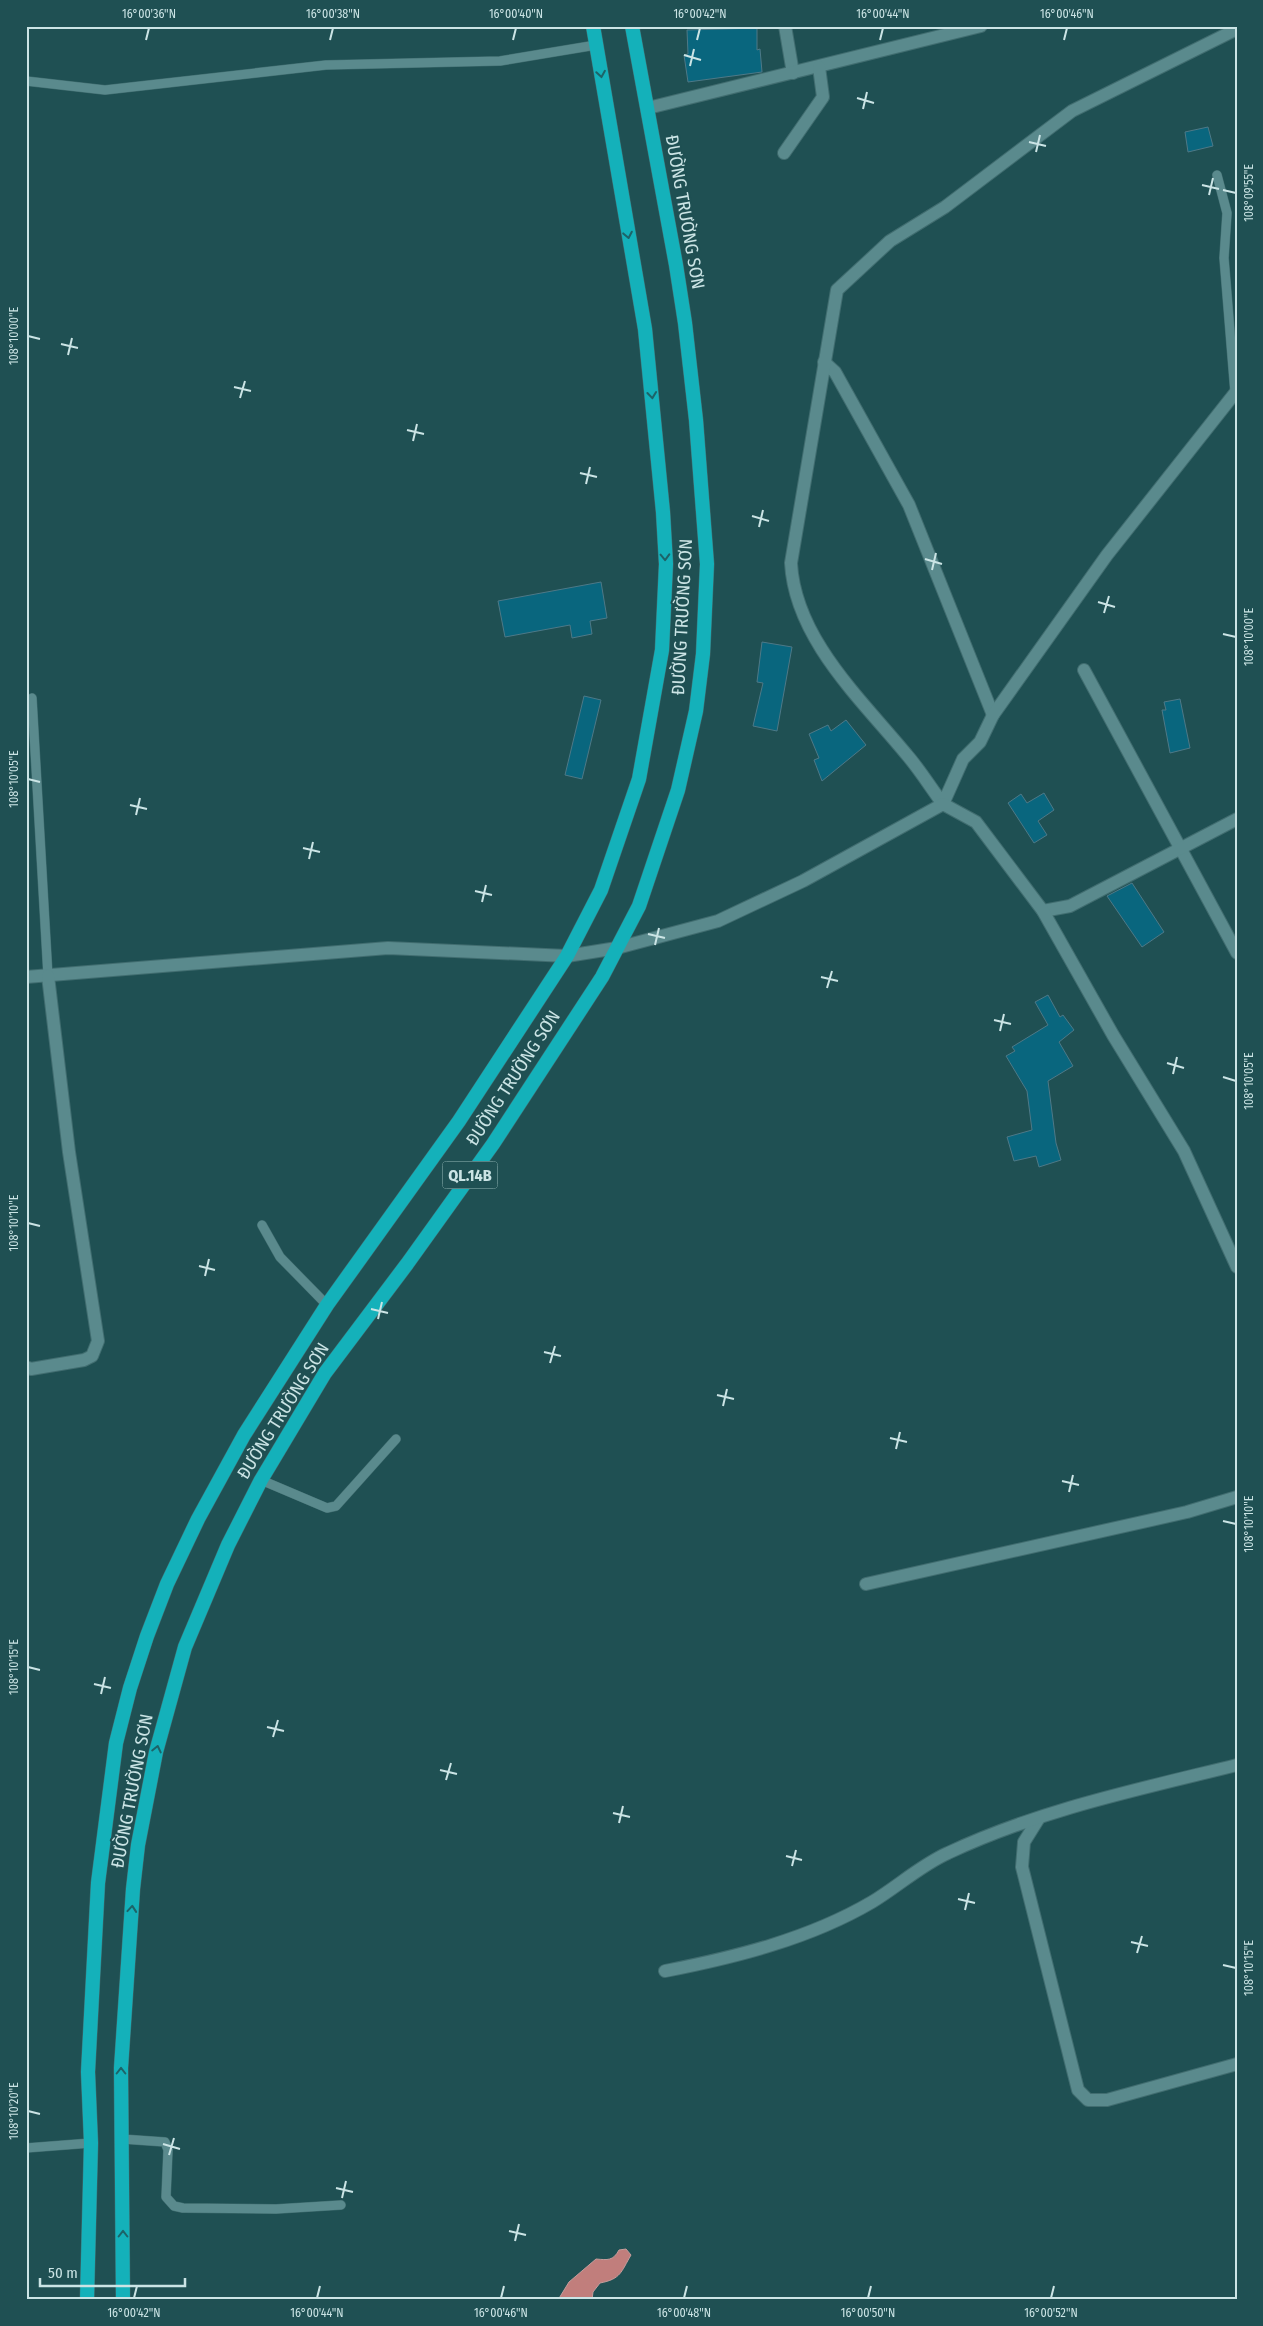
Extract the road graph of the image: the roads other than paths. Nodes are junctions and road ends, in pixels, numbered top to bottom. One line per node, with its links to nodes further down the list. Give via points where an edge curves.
1 (593, 26): 7 (highway, ĐƯỜNG TRƯỜNG SƠN / QL.14B)
2 (632, 26): 11 (highway, ĐƯỜNG TRƯỜNG SƠN / QL.14B)
3 (785, 26): 9 (street)
4 (981, 26): 5 (street)
5 (963, 29): 8 (street)
6 (1237, 30): 16 (street, via 1072,111 945,208 890,241 836,290)
7 (596, 46): 10 (lane, via 500,61 326,65 105,90); 27 (highway, ĐƯỜNG TRƯỜNG SƠN / QL.14B, one-way to 27, via 645,328 660,473 665,573 660,672 639,778 601,890)
8 (819, 66): 9 (street); 12 (street, via 823,97)
9 (793, 73): 11 (street)
10 (26, 81)
11 (648, 108): 25 (highway, ĐƯỜNG TRƯỜNG SƠN / QL.14B, via 685,323 704,509 706,592 696,711 678,790 639,906)
12 (784, 153)
13 (1216, 175): 14 (lane, via 1227,212 1224,258)
14 (1229, 304): 15 (lane); 17 (lane)
15 (1237, 315)
16 (824, 362): 20 (street, via 835,372 908,505); 21 (street, via 791,563 792,579 807,622 835,672 908,756)
17 (1236, 393): 20 (street, via 1107,555)
18 (1084, 670): 23 (street)
19 (32, 698): 28 (lane)
20 (993, 714): 21 (street, via 980,742 963,759)
21 (943, 804): 24 (street, via 976,822); 25 (street, via 803,882 718,921)
22 (1237, 819): 23 (street)
23 (1179, 847): 24 (street, via 1070,906); 26 (street)
24 (1044, 911): 31 (street, via 1113,1035 1184,1151)
25 (617, 948): 27 (street); 35 (highway, ĐƯỜNG TRƯỜNG SƠN / QL.14B, via 602,977 493,1144 325,1373)
26 (1237, 954)
27 (566, 956): 28 (street, via 388,948); 32 (highway, ĐƯỜNG TRƯỜNG SƠN / QL.14B, via 459,1121)
28 (48, 976): 29 (street); 33 (street, via 69,1152 98,1342 92,1356 84,1360)
29 (26, 977)
30 (262, 1225): 32 (lane, via 280,1258)
31 (1237, 1267)
32 (328, 1305): 43 (highway, ĐƯỜNG TRƯỜNG SƠN / QL.14B, via 244,1435 198,1520 157,1610 130,1688 116,1743 98,1883 88,2072)
33 (26, 1367)
34 (396, 1439): 35 (lane, via 336,1506 327,1508)
35 (261, 1480): 42 (highway, ĐƯỜNG TRƯỜNG SƠN / QL.14B, one-way to 35, via 122,2058 132,1907 138,1845 156,1752 185,1647 228,1545)
36 (1237, 1497): 37 (street, via 1187,1512)
37 (866, 1584)
38 (1237, 1765): 39 (street)
39 (1039, 1818): 40 (street, via 946,1853 872,1902 820,1929 720,1960); 41 (street, via 1024,1842 1022,1867 1078,2090 1088,2100 1107,2100)
40 (665, 1971)
41 (1237, 2064)
42 (122, 2139): 45 (lane, via 165,2142 168,2150 166,2197 174,2206 276,2209); 47 (highway, ĐƯỜNG TRƯỜNG SƠN / QL.14B, one-way to 42)
43 (91, 2144): 44 (lane); 46 (highway, ĐƯỜNG TRƯỜNG SƠN / QL.14B)
44 (26, 2148)
45 (341, 2205)
46 (87, 2300)
47 (123, 2300)

